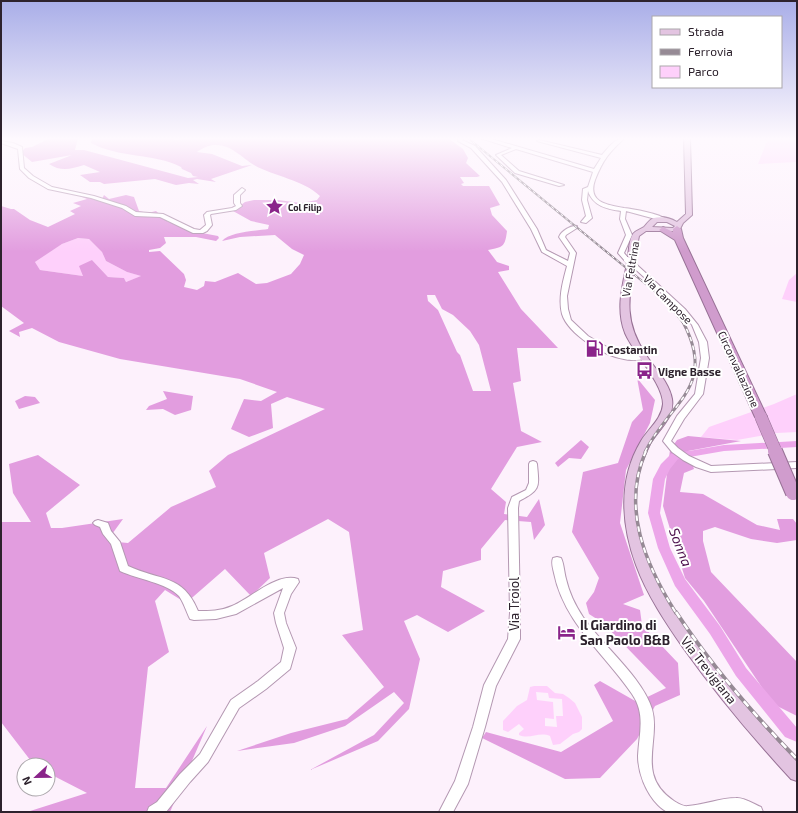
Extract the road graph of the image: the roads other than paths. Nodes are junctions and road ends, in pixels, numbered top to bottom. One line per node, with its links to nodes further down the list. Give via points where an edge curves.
1 (30, 176): 8 (street, via 50,188 92,197 124,207 135,214 161,215 185,229 201,232 209,225 207,215 239,206 237,195)
2 (499, 176): 18 (street, via 534,229 544,251)
3 (530, 176): 6 (street)
4 (594, 176): 7 (street)
5 (689, 176): 11 (main road)
6 (561, 185)
7 (590, 188): 9 (street, via 596,201); 13 (street, via 586,189 584,199 590,214)
8 (242, 190)
9 (624, 209): 10 (street); 21 (street, Via Campose, bridge, via 622,217 629,235 621,253 683,310 695,325 703,342 706,358 699,394 680,418 667,441 672,448 699,466 711,470)
10 (646, 215): 12 (street); 14 (street)
11 (688, 216): 12 (main road); 17 (main road)
12 (665, 219): 14 (main road); 17 (main road)
13 (584, 222)
14 (650, 225): 16 (main road, Via Feltrina); 19 (main road, Via Feltrina, via 635,237 623,305 630,332)
15 (574, 227): 18 (street, via 562,237 573,253)
16 (661, 229): 17 (highway)
17 (678, 230): 22 (highway, Circonvallazione, bridge)
18 (570, 265): 19 (street, via 564,300 568,320 587,338 611,352 625,358)
19 (643, 357): 25 (main road, Via Trevigiana, via 663,388 668,404 664,416 637,460 631,482 632,525 642,564 663,606 682,636 740,711)
20 (533, 464): 27 (street, Via Troiol, via 534,483 530,492 515,499 513,508 514,639 490,685 461,784)
21 (797, 465)
22 (797, 501)
23 (98, 523): 26 (street, via 105,525 106,532 115,542 124,568 174,586 192,607 194,616 222,614 237,609 276,585 294,582 286,592 279,613 290,648 286,665 235,704 204,758 162,807)
24 (556, 561): 28 (street, via 568,604 644,702 647,712 645,764 651,785 666,805)
25 (797, 773)
26 (154, 812)
27 (446, 812)
28 (684, 812)
29 (690, 812): 30 (street, via 737,804)
30 (756, 812)

